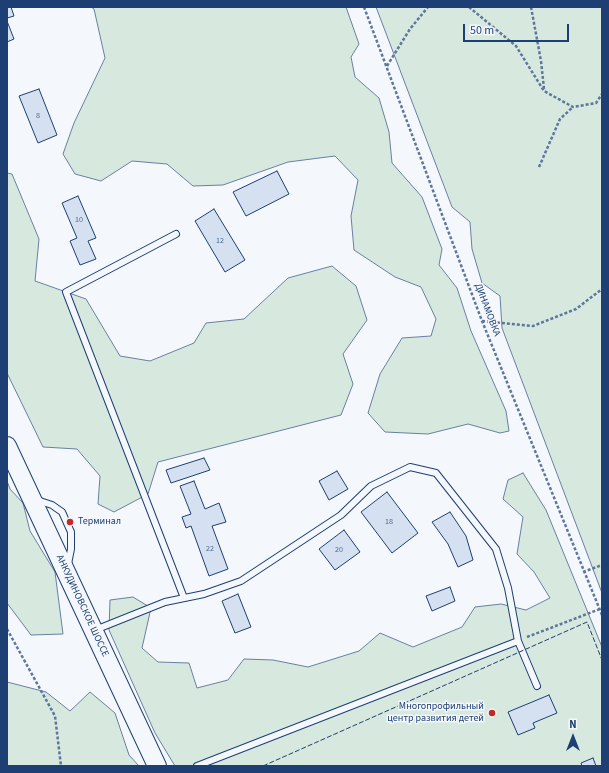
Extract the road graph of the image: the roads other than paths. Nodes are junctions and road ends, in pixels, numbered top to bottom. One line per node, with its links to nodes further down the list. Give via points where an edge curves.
1 (176, 234): 3 (lane, via 66,292)
2 (7, 446): 4 (street, АНКУДИНОВСКОЕ ШОССЕ)
3 (184, 598): 4 (lane, via 165,602); 5 (lane, via 240,581 341,515 371,486 410,467 436,473 496,549 508,588)
4 (94, 631): 7 (street, АНКУДИНОВСКОЕ ШОССЕ)
5 (518, 641): 6 (lane); 8 (lane)
6 (537, 686)
7 (157, 766)
8 (197, 766)

